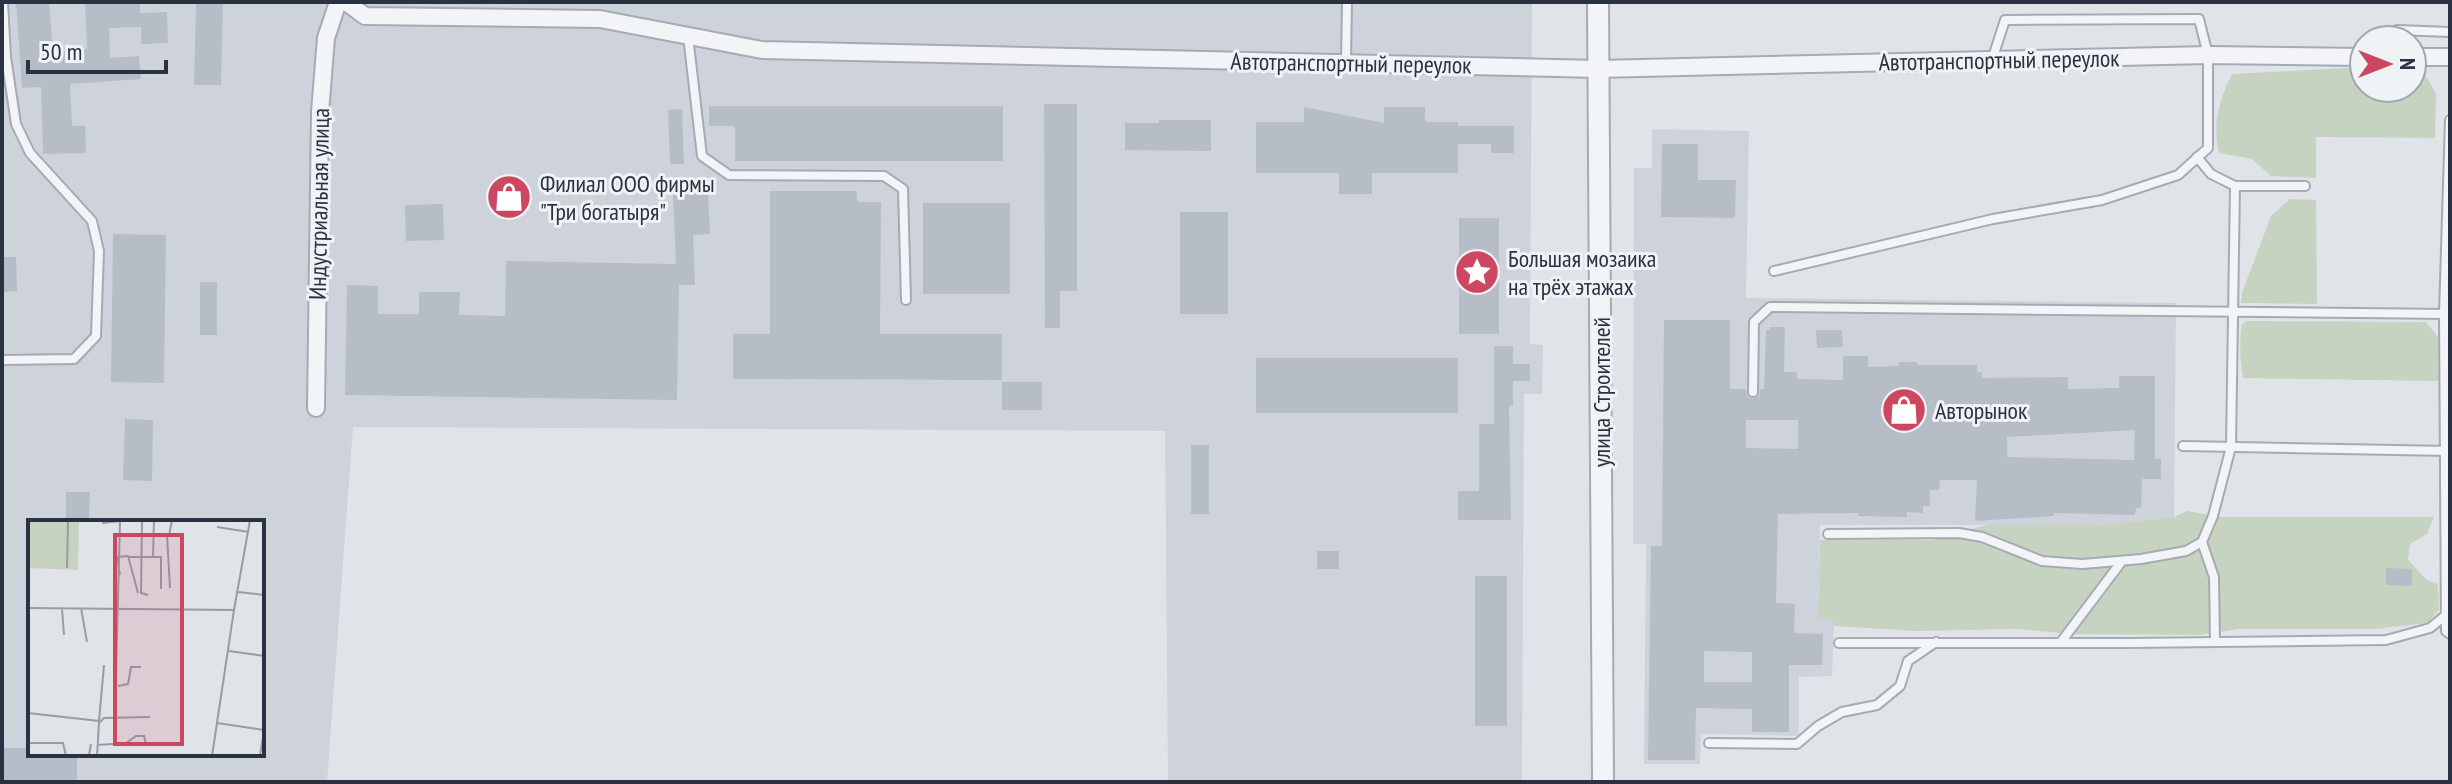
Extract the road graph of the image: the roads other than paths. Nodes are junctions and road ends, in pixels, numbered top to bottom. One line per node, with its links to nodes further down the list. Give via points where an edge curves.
1 (3, 2): 24 (lane, via 16,124 30,153 92,221 99,251 96,336 74,359)
2 (338, 2): 26 (street, Индустриальная улица, via 326,38 320,112)
3 (346, 2): 8 (street, Автотранспортный переулок, via 365,16 600,19)
4 (1347, 2): 14 (lane)
5 (1598, 2): 15 (street, улица Строителей)
6 (2428, 31): 7 (lane)
7 (2450, 32)
8 (688, 36): 14 (street, Автотранспортный переулок, via 762,50); 21 (lane, via 702,156 729,175 884,176 903,189)
9 (2208, 55): 10 (street, Автотранспортный переулок); 13 (street, Автотранспортный переулок); 13 (lane, via 2199,19 2005,20); 17 (lane, via 2208,148)
10 (2348, 57)
11 (2428, 57): 12 (street)
12 (2450, 57)
13 (1992, 60): 15 (street, Автотранспортный переулок)
14 (1346, 63): 15 (street, Автотранспортный переулок)
15 (1598, 69): 40 (street, улица Строителей)
16 (2450, 120): 23 (lane)
17 (2197, 157): 18 (lane, via 2211,174); 20 (lane, via 2178,175 2102,200 1993,219)
18 (2235, 186): 19 (lane); 22 (lane)
19 (2305, 186)
20 (1774, 271)
21 (906, 300)
22 (2233, 312): 23 (lane); 25 (lane, via 1770,307 1754,322); 28 (lane)
23 (2447, 314): 29 (lane)
24 (4, 360)
25 (1753, 392)
26 (316, 408)
27 (2183, 446): 28 (lane)
28 (2231, 447): 29 (lane); 31 (lane)
29 (2447, 450): 33 (lane)
30 (1828, 534): 32 (lane, via 1959,533 2042,561)
31 (2202, 542): 32 (lane, via 2186,551); 37 (lane, via 2214,577)
32 (2122, 561): 36 (lane)
33 (2446, 615): 34 (lane); 37 (lane, via 2430,628 2386,640)
34 (2450, 634)
35 (1937, 642): 36 (lane); 38 (lane); 39 (lane, via 1908,661 1900,686 1877,705 1842,712 1797,744)
36 (2061, 642): 37 (lane)
37 (2215, 642)
38 (1839, 643)
39 (1709, 743)
40 (1603, 782)

